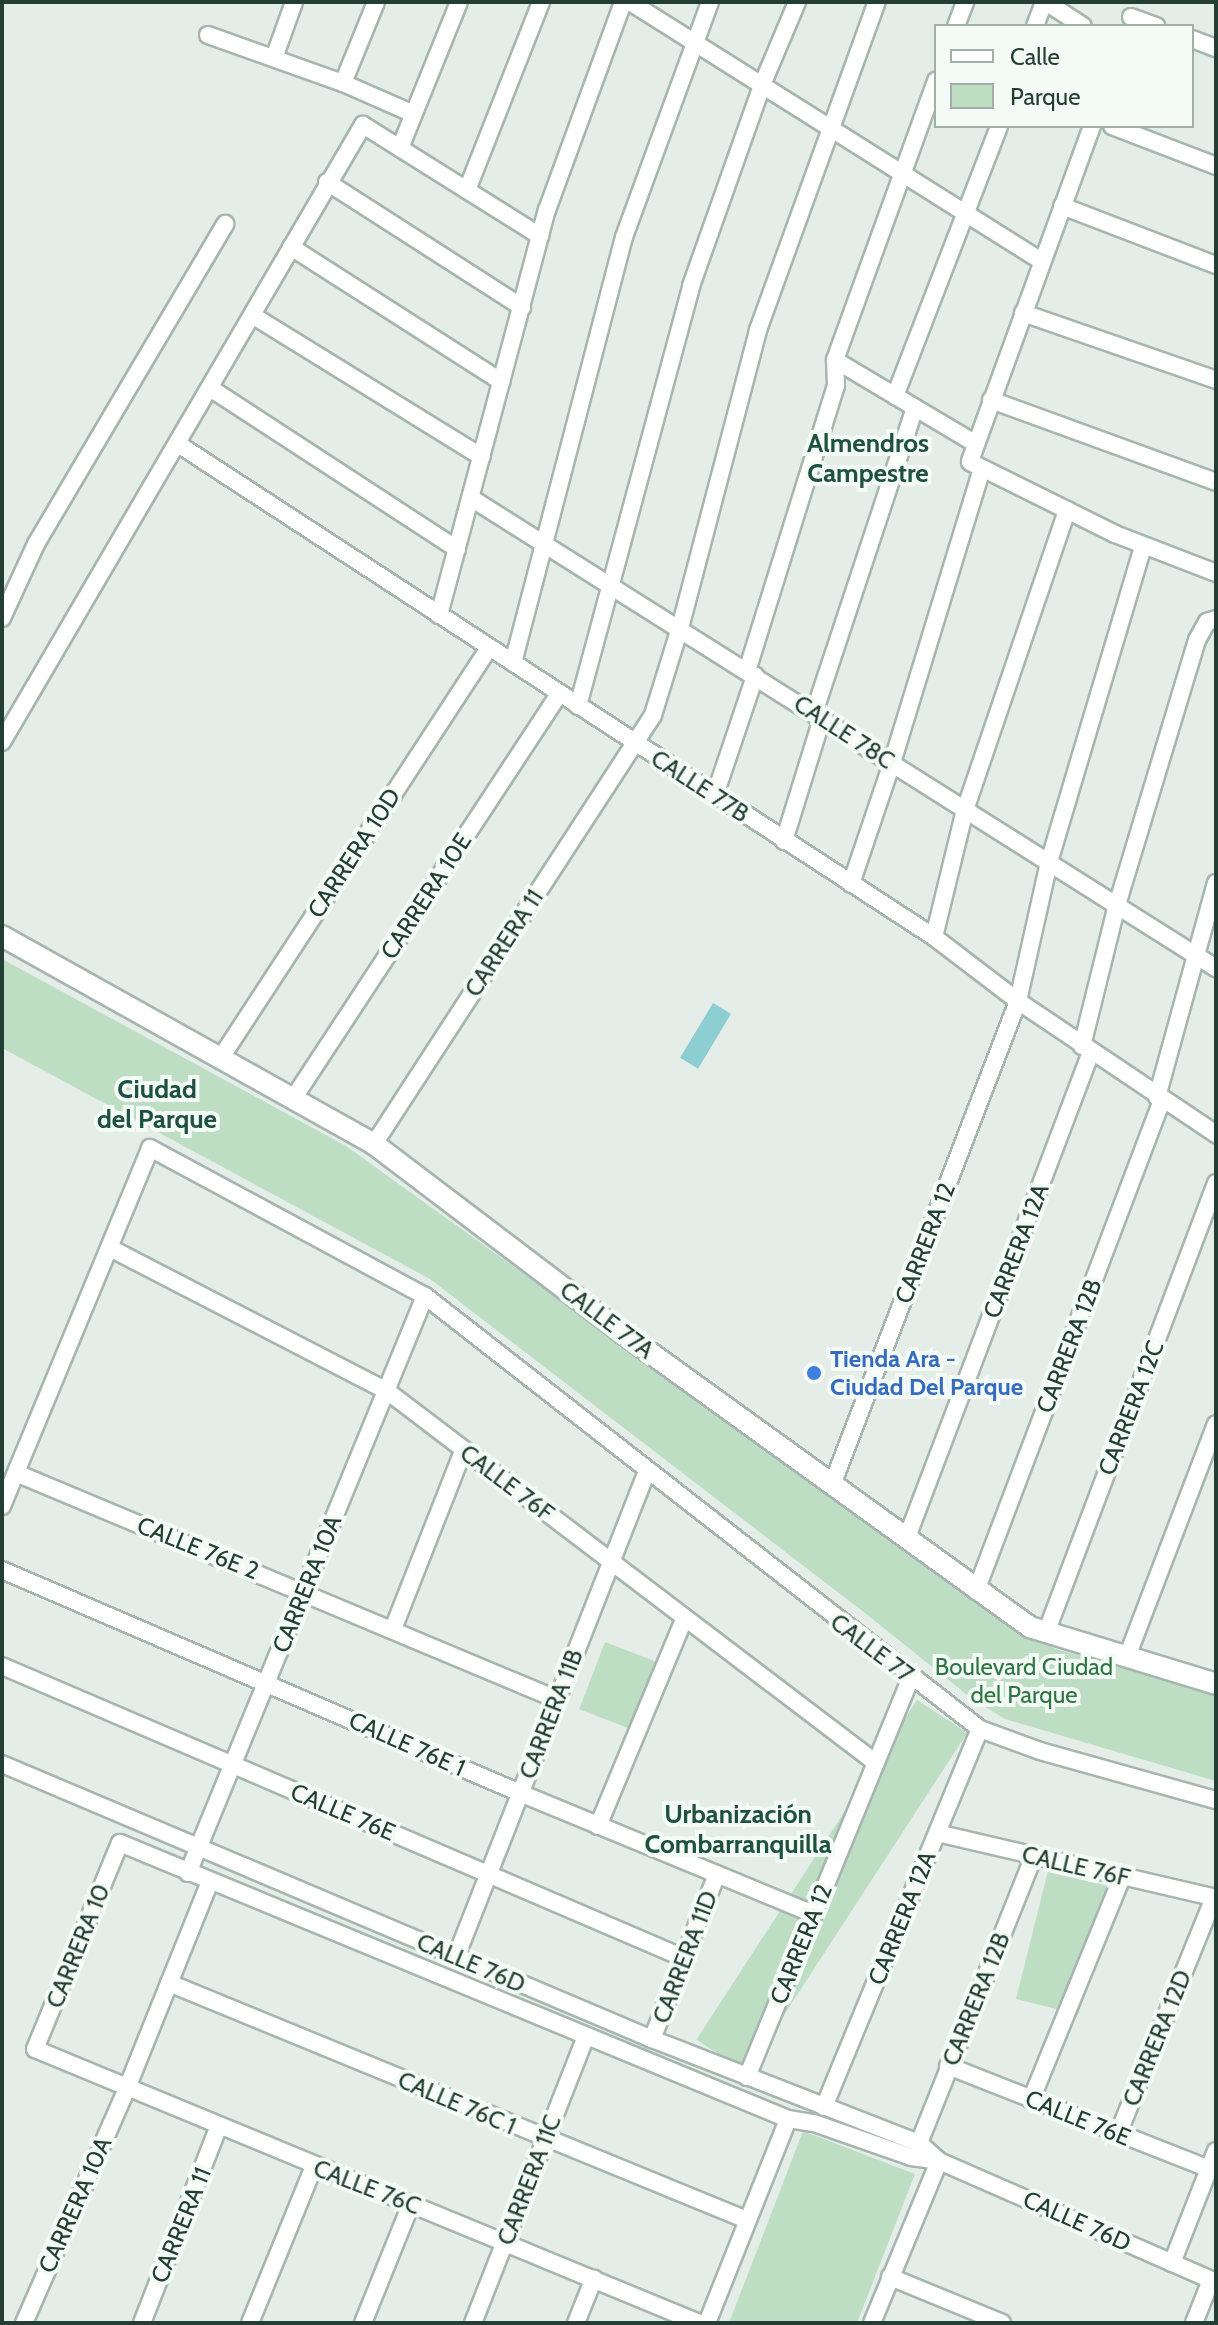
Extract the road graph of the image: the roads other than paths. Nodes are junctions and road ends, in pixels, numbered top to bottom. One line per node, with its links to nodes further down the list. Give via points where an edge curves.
1 (294, 2): 21 (street)
2 (376, 2): 22 (street)
3 (459, 2): 25 (street)
4 (541, 2): 34 (street)
5 (623, 2): 38 (street)
6 (630, 2): 19 (street)
7 (710, 2): 19 (street)
8 (797, 2): 23 (street)
9 (877, 2): 26 (street, CARRERA 11)
10 (965, 2): 13 (street)
11 (1045, 2): 14 (street); 15 (street)
12 (1131, 15): 16 (street)
13 (957, 24)
14 (1036, 24)
15 (1080, 24)
16 (1151, 24)
17 (208, 35): 21 (street)
18 (1194, 40): 20 (street)
19 (695, 43): 23 (street); 59 (street, via 624,237)
20 (1216, 48)
21 (274, 58): 22 (street)
22 (343, 83): 25 (street)
23 (762, 85): 26 (street); 63 (street, via 691,286)
24 (934, 87): 32 (street)
25 (414, 114): 30 (street)
26 (831, 128): 32 (street); 67 (street, CARRERA 11, via 758,330)
27 (998, 128): 36 (street)
28 (1091, 128): 35 (street)
29 (1117, 128): 31 (street)
30 (400, 148): 33 (street, via 363,125); 34 (street)
31 (1216, 166)
32 (902, 176): 36 (street); 45 (street)
33 (327, 182): 39 (street); 42 (street)
34 (467, 190): 38 (street)
35 (1062, 206): 40 (street); 41 (street)
36 (968, 214): 40 (street); 49 (street)
37 (225, 224): 65 (street, via 36,544)
38 (540, 236): 42 (street)
39 (291, 247): 44 (street); 47 (street)
40 (1042, 261): 43 (street)
41 (1216, 265)
42 (522, 307): 47 (street)
43 (1023, 313): 46 (street); 50 (street)
44 (252, 315): 48 (street); 54 (street)
45 (835, 360): 49 (street); 70 (street, via 836,386)
46 (1216, 380)
47 (502, 382): 54 (street)
48 (210, 388): 52 (street); 61 (street)
49 (895, 396): 51 (street)
50 (991, 400): 53 (street); 56 (street)
51 (915, 408): 53 (street); 73 (street)
52 (178, 444): 64 (street, CALLE 77B); 74 (street)
53 (976, 444): 55 (street, via 970,462)
54 (482, 457): 57 (street)
55 (982, 468): 58 (street); 76 (street)
56 (1216, 482)
57 (471, 498): 59 (street, CALLE 78C); 61 (street)
58 (1067, 510): 60 (street); 78 (street)
59 (542, 542): 63 (street, CALLE 78C); 69 (street)
60 (1143, 546): 62 (street); 80 (street, CARRERA 12)
61 (457, 549): 64 (street)
62 (1216, 573)
63 (610, 585): 67 (street, CALLE 78C); 72 (street)
64 (439, 615): 68 (street, CALLE 77B)
65 (2, 618)
66 (1216, 619): 83 (street, CARRERA 12A, via 1207,622 1197,640)
67 (680, 628): 70 (street, CALLE 78C); 75 (street, CARRERA 11, via 653,715)
68 (489, 648): 69 (street, CALLE 77B); 90 (street, CARRERA 10D)
69 (513, 663): 71 (street, CALLE 77B)
70 (751, 673): 73 (street, CALLE 78C); 77 (street)
71 (560, 693): 72 (street, CALLE 77B); 91 (street, CARRERA 10E)
72 (578, 706): 75 (street, CALLE 77B)
73 (818, 716): 76 (street, CALLE 78C); 79 (street)
74 (2, 742)
75 (634, 743): 77 (street, CALLE 77B); 94 (street, CARRERA 11)
76 (892, 763): 78 (street, CALLE 78C); 82 (street)
77 (715, 795): 79 (street, CALLE 77B)
78 (965, 810): 80 (street, CALLE 78C); 85 (street)
79 (784, 841): 82 (street, CALLE 77B)
80 (1049, 862): 83 (street, CALLE 78C); 88 (street, CARRERA 12)
81 (1216, 883): 86 (street, CARRERA 12B)
82 (851, 884): 85 (street, CALLE 77B)
83 (1117, 905): 86 (street, CALLE 78C); 89 (street, CARRERA 12A)
84 (2, 936): 90 (street, CALLE 77A)
85 (934, 937): 88 (street, CALLE 77B)
86 (1194, 954): 87 (street, CALLE 78C); 92 (street, CARRERA 12B)
87 (1216, 968)
88 (1018, 1001): 89 (street, CALLE 77B); 103 (street, CARRERA 12)
89 (1087, 1049): 92 (street, CALLE 77B); 105 (street, CARRERA 12A)
90 (220, 1059): 91 (street, CALLE 77A)
91 (293, 1099): 94 (street, CALLE 77A)
92 (1160, 1099): 93 (street, CALLE 77B); 108 (street, CARRERA 12B)
93 (1216, 1134)
94 (374, 1144): 103 (street, CALLE 77A)
95 (1216, 1183): 112 (street, CARRERA 12C)
96 (110, 1248): 97 (street, CALLE 77, via 150,1148); 98 (street, CALLE 76F); 102 (street)
97 (425, 1296): 98 (street, CARRERA 10A); 101 (street, CALLE 77)
98 (387, 1391): 100 (street, CALLE 76F); 109 (street, CARRERA 10A)
99 (1216, 1424): 113 (street)
100 (463, 1451): 106 (street, CALLE 76F); 111 (street)
101 (647, 1471): 106 (street, CARRERA 11B); 115 (street, CALLE 77)
102 (16, 1473): 104 (street); 109 (street, CALLE 76E 2)
103 (832, 1485): 105 (street, CALLE 77A)
104 (2, 1506)
105 (906, 1540): 108 (street, CALLE 77A)
106 (611, 1560): 110 (street, CALLE 76F); 118 (street, CARRERA 11B)
107 (2, 1570): 117 (street, CALLE 76E 1)
108 (976, 1591): 112 (street, CALLE 77A)
109 (303, 1592): 111 (street, CALLE 76E 2); 117 (street, CARRERA 10A)
110 (684, 1619): 120 (street, CALLE 76F); 125 (street)
111 (393, 1629): 118 (street, CALLE 76E 2)
112 (1046, 1633): 113 (street, CALLE 77A)
113 (1127, 1657): 116 (street, CALLE 77A)
114 (2, 1666): 122 (street, CALLE 76E)
115 (911, 1678): 119 (street, CALLE 77); 120 (street, CARRERA 12)
116 (1215, 1680)
117 (267, 1682): 122 (street, CARRERA 10A); 123 (street, CALLE 76E 1)
118 (556, 1699): 123 (street, CARRERA 11B)
119 (980, 1729): 124 (street, CALLE 77); 126 (street, CARRERA 12A)
120 (876, 1763): 136 (street, CARRERA 12)
121 (2, 1764): 128 (street, CALLE 76D)
122 (233, 1765): 128 (street, CARRERA 10A); 131 (street, CALLE 76E)
123 (520, 1793): 125 (street, CALLE 76E 1); 131 (street, CARRERA 11B)
124 (1216, 1800)
125 (598, 1826): 132 (street, CALLE 76E 1)
126 (937, 1833): 129 (street, CALLE 76F); 147 (street, CARRERA 12A)
127 (120, 1843): 130 (street, CALLE 76D); 142 (street, CARRERA 10)
128 (198, 1847): 130 (street, CARRERA 10A); 137 (street, CALLE 76D)
129 (1034, 1856): 133 (street, CALLE 76F); 143 (street, CARRERA 12B)
130 (188, 1873): 134 (street, CALLE 76D)
131 (489, 1874): 137 (street, CARRERA 11B); 138 (street, CALLE 76E)
132 (717, 1874): 136 (street, CALLE 76E 1); 138 (street, CARRERA 11D)
133 (1122, 1877): 135 (street, CALLE 76F); 146 (street)
134 (210, 1882): 139 (street, CARRERA 10A); 140 (street, CALLE 76D)
135 (1215, 1898): 150 (street, CARRERA 12D)
136 (813, 1914): 144 (street, CARRERA 12)
137 (456, 1957): 141 (street, CALLE 76D)
138 (684, 1958): 141 (street, CARRERA 11D)
139 (169, 1983): 145 (street, CARRERA 10A); 151 (street, CALLE 76C 1)
140 (586, 2036): 148 (street, CALLE 76D); 151 (street, CARRERA 11C)
141 (652, 2039): 144 (street, CALLE 76D)
142 (35, 2049): 145 (street, CALLE 76C)
143 (948, 2066): 146 (street, CALLE 76E); 152 (street, CARRERA 12B)
144 (747, 2077): 147 (street, CALLE 76D)
145 (127, 2088): 149 (street, CALLE 76C); 165 (street, CARRERA 10A)
146 (1031, 2100): 150 (street, CALLE 76E)
147 (824, 2107): 152 (street, CALLE 76D)
148 (788, 2119): 154 (street, CALLE 76D); 158 (street)
149 (219, 2126): 155 (street, CALLE 76C); 166 (street, CARRERA 11)
150 (1118, 2134): 156 (street, CALLE 76E)
151 (545, 2139): 158 (street, CALLE 76C 1); 159 (street, CARRERA 11C)
152 (919, 2143): 154 (street, CALLE 76D)
153 (1216, 2151): 156 (street)
154 (939, 2161): 160 (street, CALLE 76D); 161 (street)
155 (314, 2166): 157 (street, CALLE 76C); 167 (street)
156 (1209, 2169): 160 (street)
157 (411, 2204): 159 (street, CALLE 76C); 168 (street)
158 (747, 2220): 171 (street)
159 (505, 2242): 162 (street, CALLE 76C); 169 (street, CARRERA 11C)
160 (1172, 2263): 163 (street, CALLE 76D)
161 (890, 2277): 172 (street); 173 (street)
162 (594, 2278): 164 (street, CALLE 76C); 170 (street)
163 (1214, 2281): 174 (street)
164 (691, 2322)
165 (24, 2323)
166 (142, 2323)
167 (250, 2323)
168 (363, 2323)
169 (473, 2323)
170 (576, 2323)
171 (707, 2323)
172 (872, 2323)
173 (1002, 2323)
174 (1194, 2323)

